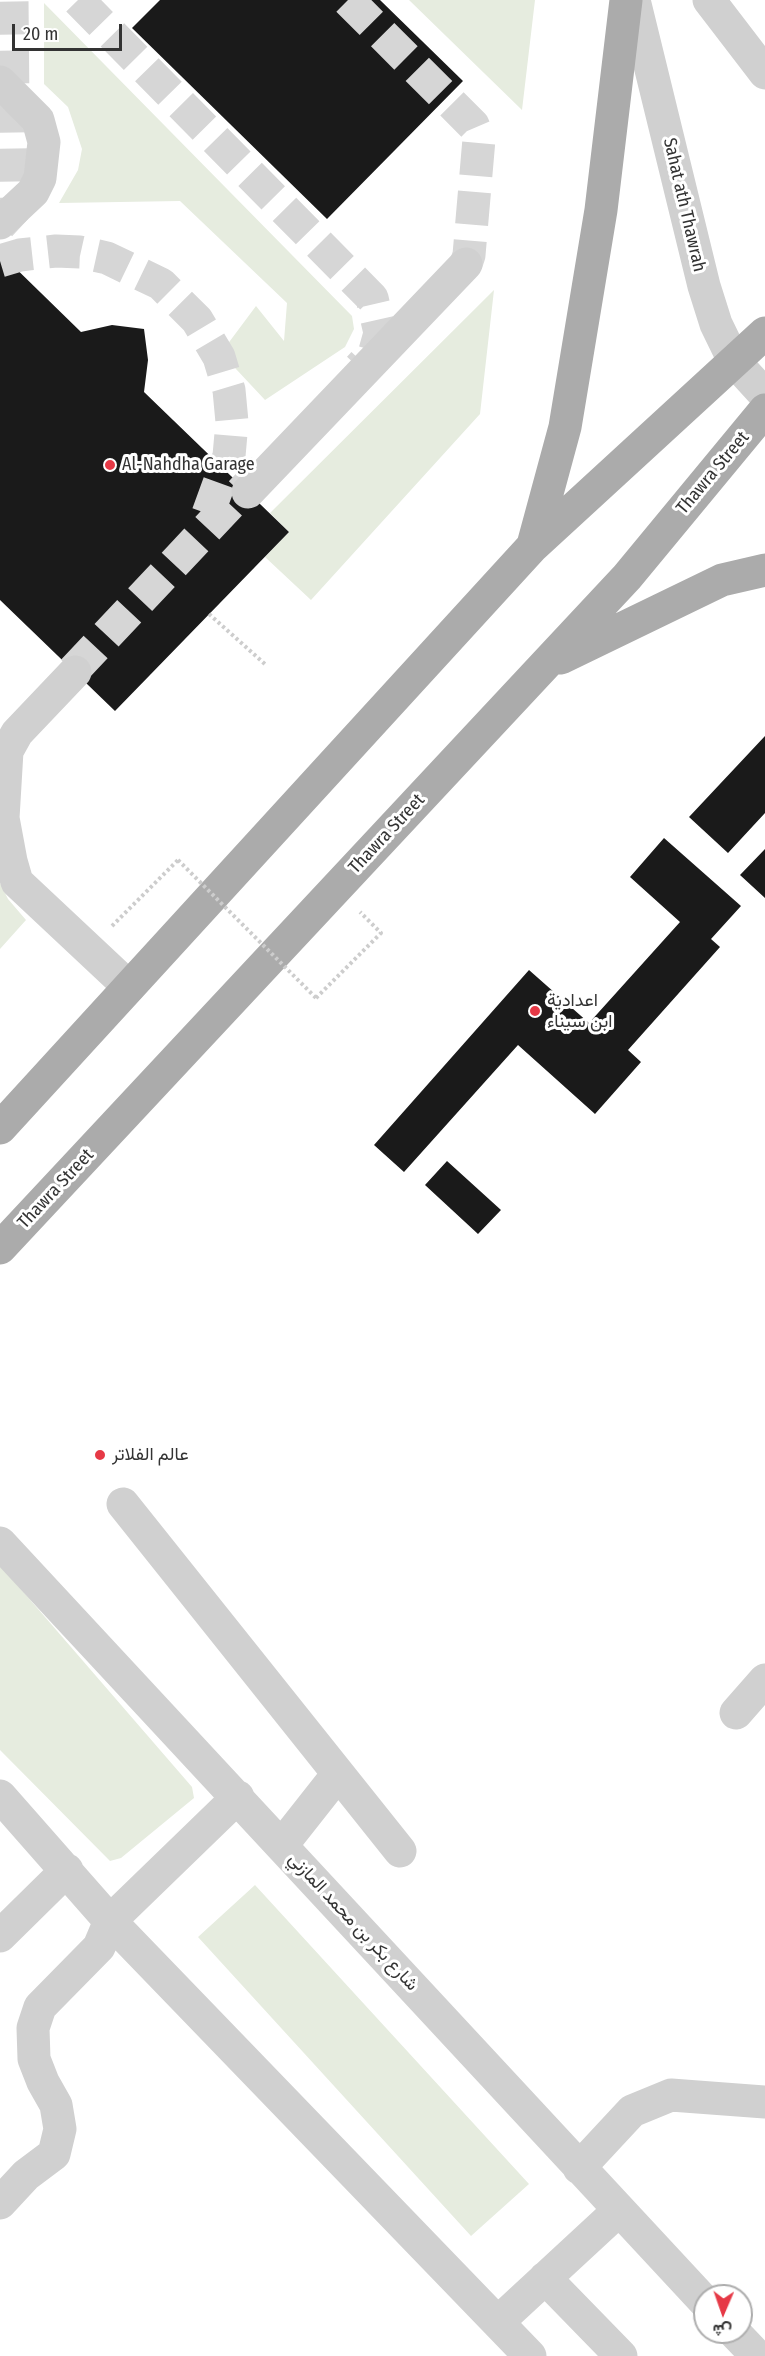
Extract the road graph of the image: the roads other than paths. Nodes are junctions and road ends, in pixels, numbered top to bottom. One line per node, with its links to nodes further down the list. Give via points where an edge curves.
1 (626, 0): 13 (main road, via 601,210 565,427)
2 (634, 0): 9 (street, Sahat ath Thawrah, via 704,286)
3 (709, 0): 4 (street)
4 (765, 73)
5 (0, 82): 6 (street, via 38,120 44,142 42,169 33,192)
6 (0, 223)
7 (466, 264): 12 (street)
8 (765, 333): 9 (main road)
9 (734, 361): 10 (street, Sahat ath Thawrah); 13 (main road)
10 (765, 395)
11 (765, 410): 15 (main road, Thawra Street, via 627,577)
12 (248, 492)
13 (532, 547): 17 (main road)
14 (765, 570): 15 (main road, via 722,580)
15 (544, 667): 19 (main road, Thawra Street)
16 (0, 748): 17 (street, via 74,672 17,733 7,751 3,818 10,861 17,882)
17 (129, 987): 18 (main road)
18 (0, 1128)
19 (0, 1248)
20 (123, 1504): 24 (street)
21 (0, 1543): 26 (street, شارع بكر بن محمد المازني)
22 (765, 1680): 23 (street)
23 (736, 1713)
24 (338, 1774): 27 (street); 28 (street)
25 (0, 1796): 29 (street)
26 (238, 1797): 27 (street, شارع بكر بن محمد المازني); 30 (street)
27 (282, 1845): 33 (street, شارع بكر بن محمد المازني)
28 (400, 1851)
29 (68, 1870): 30 (street); 31 (street)
30 (110, 1921): 34 (street, via 99,1947 40,2007 33,2028 34,2058 56,2105 60,2129 54,2154 26,2175); 38 (street)
31 (0, 1936)
32 (765, 2102): 33 (street, via 670,2095 632,2111)
33 (579, 2168): 35 (street, شارع بكر بن محمد المازني)
34 (0, 2203)
35 (618, 2211): 36 (street); 37 (street, شارع بكر بن محمد المازني)
36 (545, 2278): 38 (street); 41 (street)
37 (693, 2289)
38 (498, 2322): 40 (street)
39 (746, 2344): 42 (street)
40 (530, 2356)
41 (621, 2356)
42 (757, 2356)

